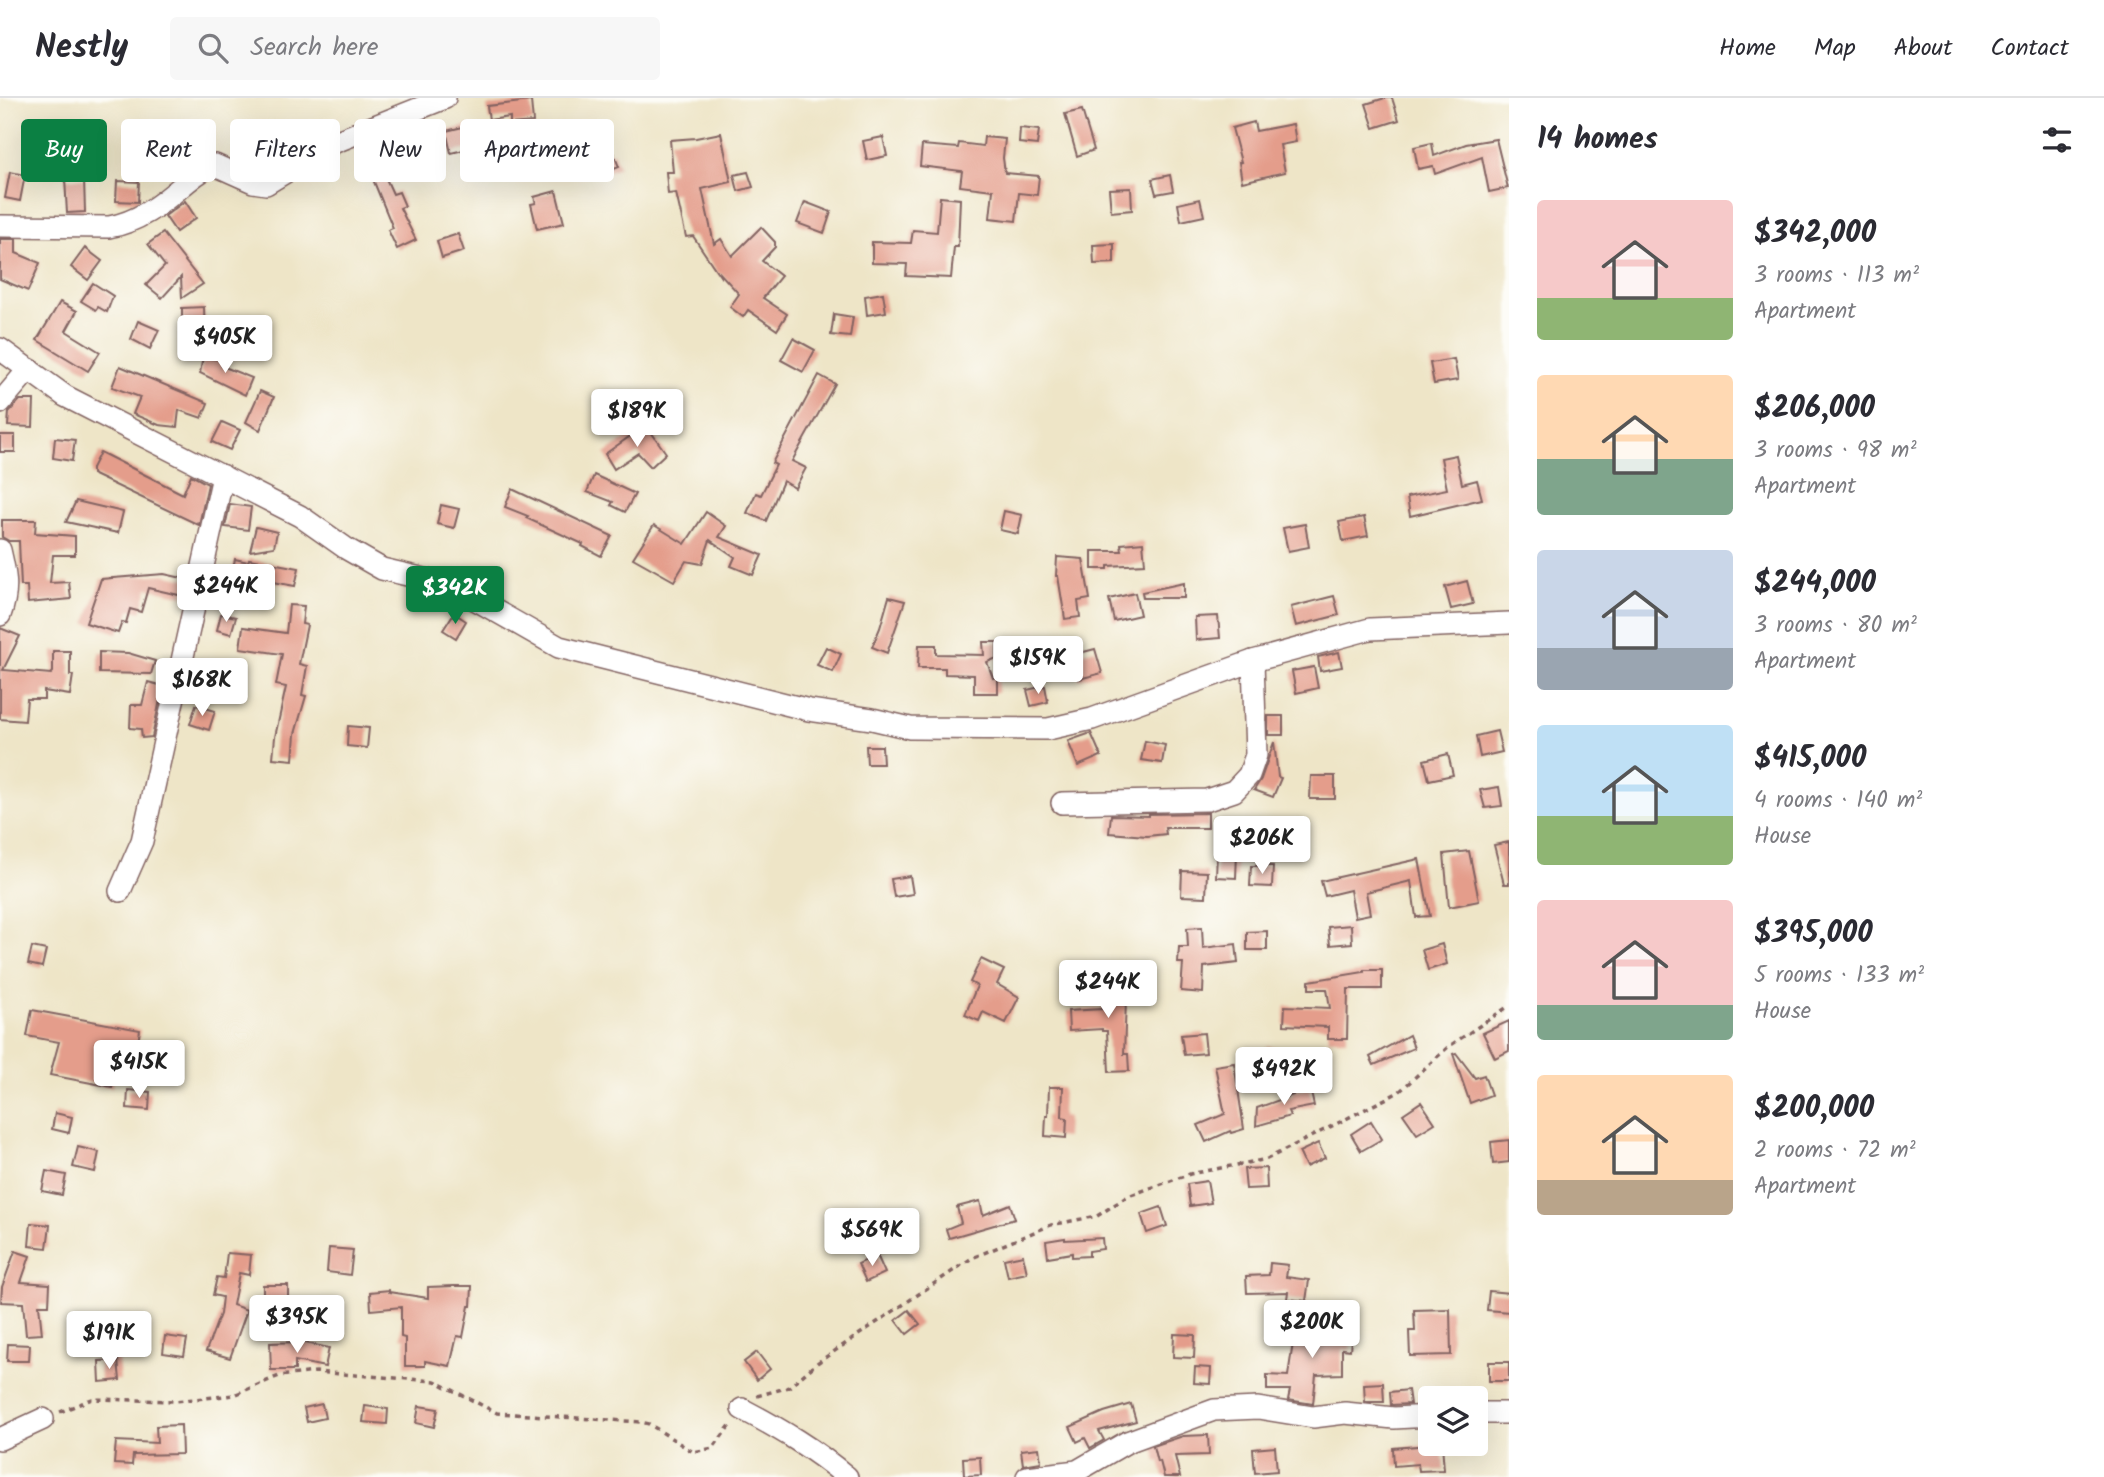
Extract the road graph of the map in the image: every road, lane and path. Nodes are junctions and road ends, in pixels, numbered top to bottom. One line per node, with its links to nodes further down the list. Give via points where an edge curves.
1 (444, 98): 2 (street, via 335,142 266,184 215,165 160,205 122,225)
2 (0, 226)
3 (0, 349): 4 (street)
4 (30, 369): 5 (street); 6 (street, via 65,396)
5 (0, 403)
6 (223, 476): 11 (street, via 300,516 382,569 450,585 559,647 809,710 910,728 1048,729 1093,719); 13 (street, via 142,842)
7 (0, 550): 8 (street)
8 (3, 573): 9 (street, via 6,597)
9 (0, 615)
10 (1509, 623): 11 (street, via 1370,629)
11 (1253, 661): 12 (street, via 1256,755 1249,775 1234,791 1207,800)
12 (1062, 803)
13 (120, 891)
14 (1509, 1006): 15 (path, via 1448,1047 1399,1091 1277,1155 1178,1179 1128,1196 1097,1216 1051,1225 972,1258 789,1387 753,1397)
15 (743, 1409): 19 (path, via 712,1448 693,1452 641,1422 497,1413 435,1381 316,1372 279,1376 234,1395 176,1401 92,1399); 21 (street, via 820,1453)
16 (1488, 1412): 17 (street)
17 (1509, 1413)
18 (1418, 1417): 22 (street, via 1345,1413 1313,1417 1258,1408 1214,1410 1127,1442 1077,1471)
19 (43, 1419): 20 (street)
20 (0, 1439)
21 (847, 1477)
22 (1027, 1477)

